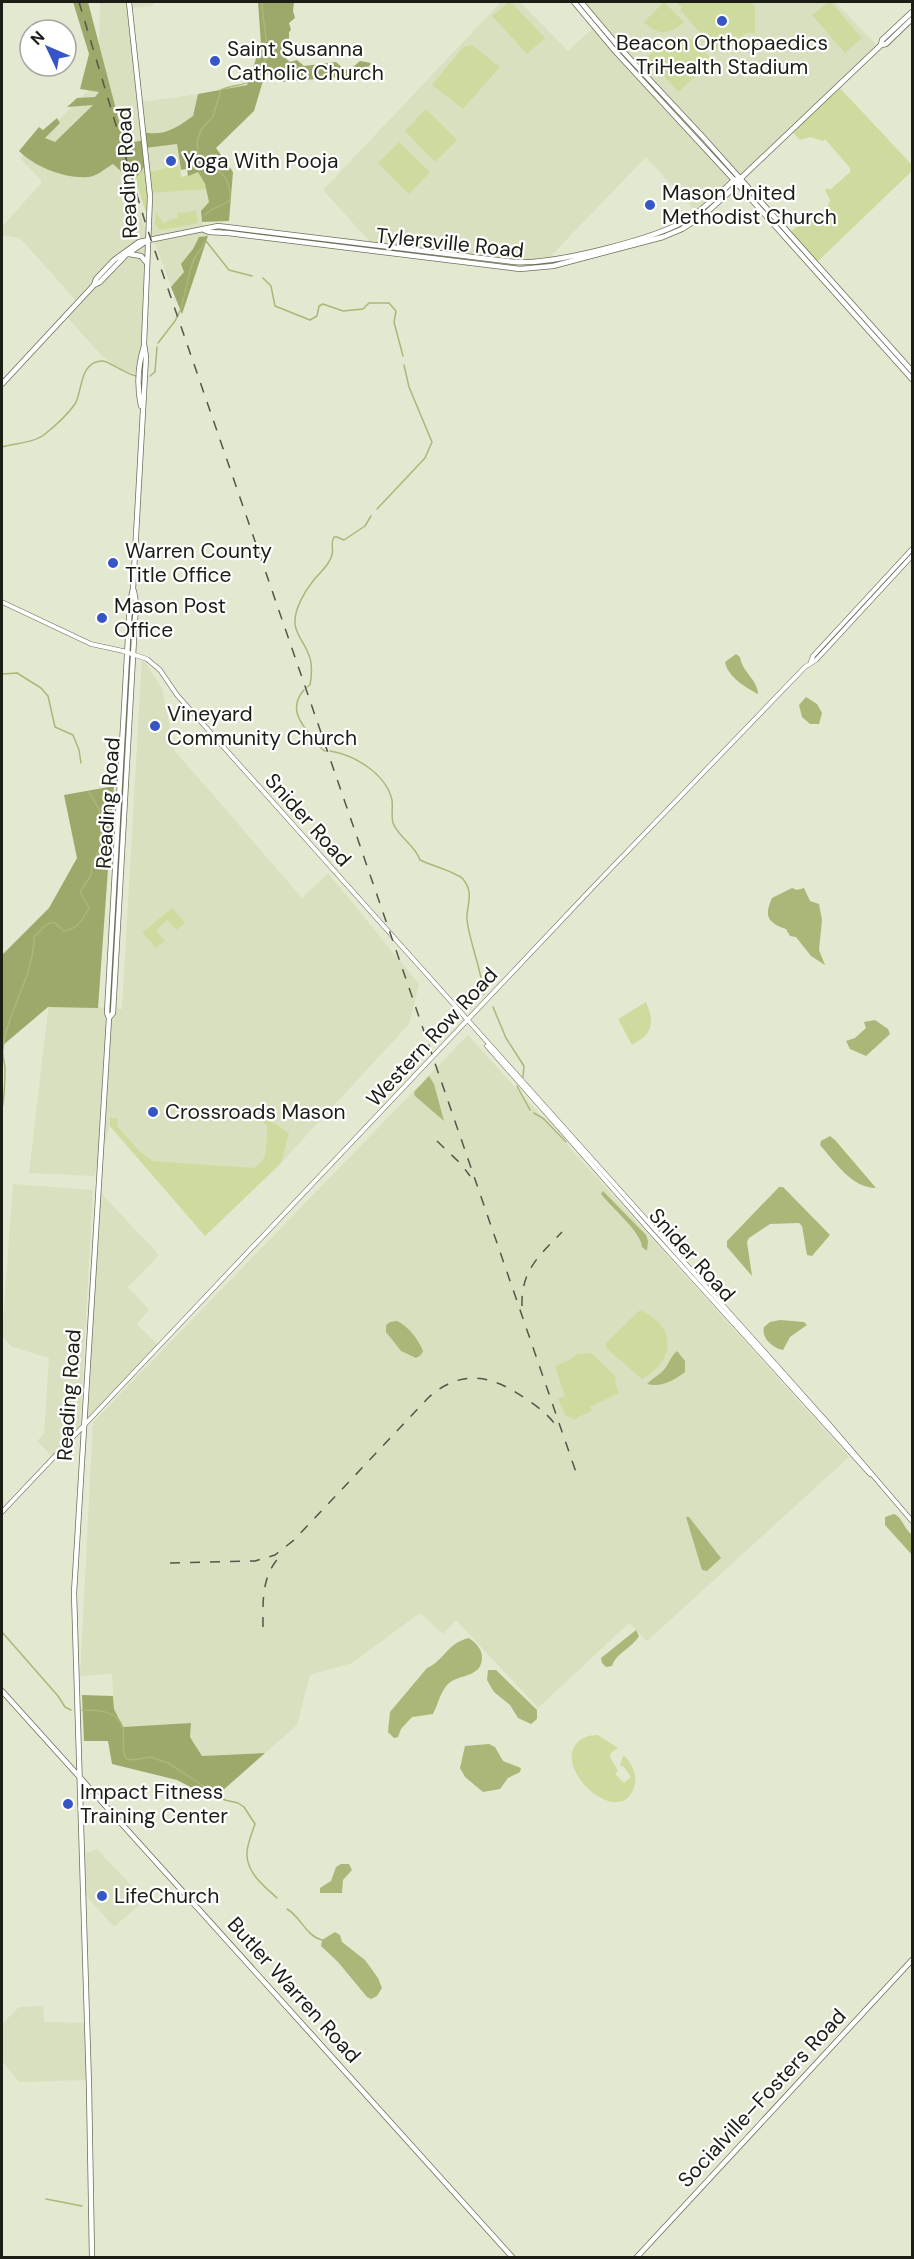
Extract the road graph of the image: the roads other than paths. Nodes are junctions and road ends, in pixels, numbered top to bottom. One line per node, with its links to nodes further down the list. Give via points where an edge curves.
1 (129, 2): 8 (main road, Reading Road, via 149,184)
2 (574, 2): 7 (main road)
3 (581, 2): 7 (main road)
4 (912, 12): 6 (main road, Tylersville Road)
5 (912, 20): 6 (main road, Tylersville Road)
6 (880, 45): 7 (main road, Tylersville Road)
7 (737, 181): 8 (main road, Tylersville Road, via 705,214 674,233 537,268 483,265 204,230); 12 (main road); 13 (main road)
8 (148, 240): 9 (main road, Tylersville Road); 10 (main road, Reading Road); 11 (main road, Tylersville Road, via 122,253)
9 (126, 255): 10 (main road, via 141,256); 11 (main road, Tylersville Road)
10 (148, 265): 17 (main road, Reading Road)
11 (94, 285): 14 (main road, Tylersville Road)
12 (912, 371)
13 (912, 379)
14 (2, 384)
15 (912, 549): 21 (street, Western Row Road)
16 (912, 556): 21 (street, Western Row Road)
17 (133, 589): 19 (main road, Reading Road); 20 (main road, Reading Road)
18 (2, 602): 19 (street, Snider Road, via 87,642)
19 (128, 652): 20 (street, Snider Road); 22 (main road, Reading Road)
20 (134, 654): 22 (main road, Reading Road); 23 (street, Snider Road, via 156,666 177,695)
21 (810, 662): 23 (street, Western Row Road)
22 (109, 1018): 24 (main road, Reading Road)
23 (467, 1021): 24 (street, Western Row Road); 26 (street, Snider Road)
24 (83, 1426): 25 (street, Western Row Road); 28 (main road, Reading Road, via 74,1593)
25 (2, 1512)
26 (912, 1521)
27 (2, 1691): 29 (main road, Butler Warren Road)
28 (78, 1756): 29 (main road); 30 (main road, Reading Road)
29 (67, 1761): 30 (main road, Butler Warren Road)
30 (78, 1774): 31 (main road, Butler Warren Road); 32 (main road, Reading Road)
31 (93, 1791): 32 (main road); 35 (main road, Butler Warren Road)
32 (79, 1793): 34 (main road, Reading Road)
33 (912, 1960): 36 (main road, Socialville–Fosters Road)
34 (92, 2258)
35 (513, 2258)
36 (636, 2258)

